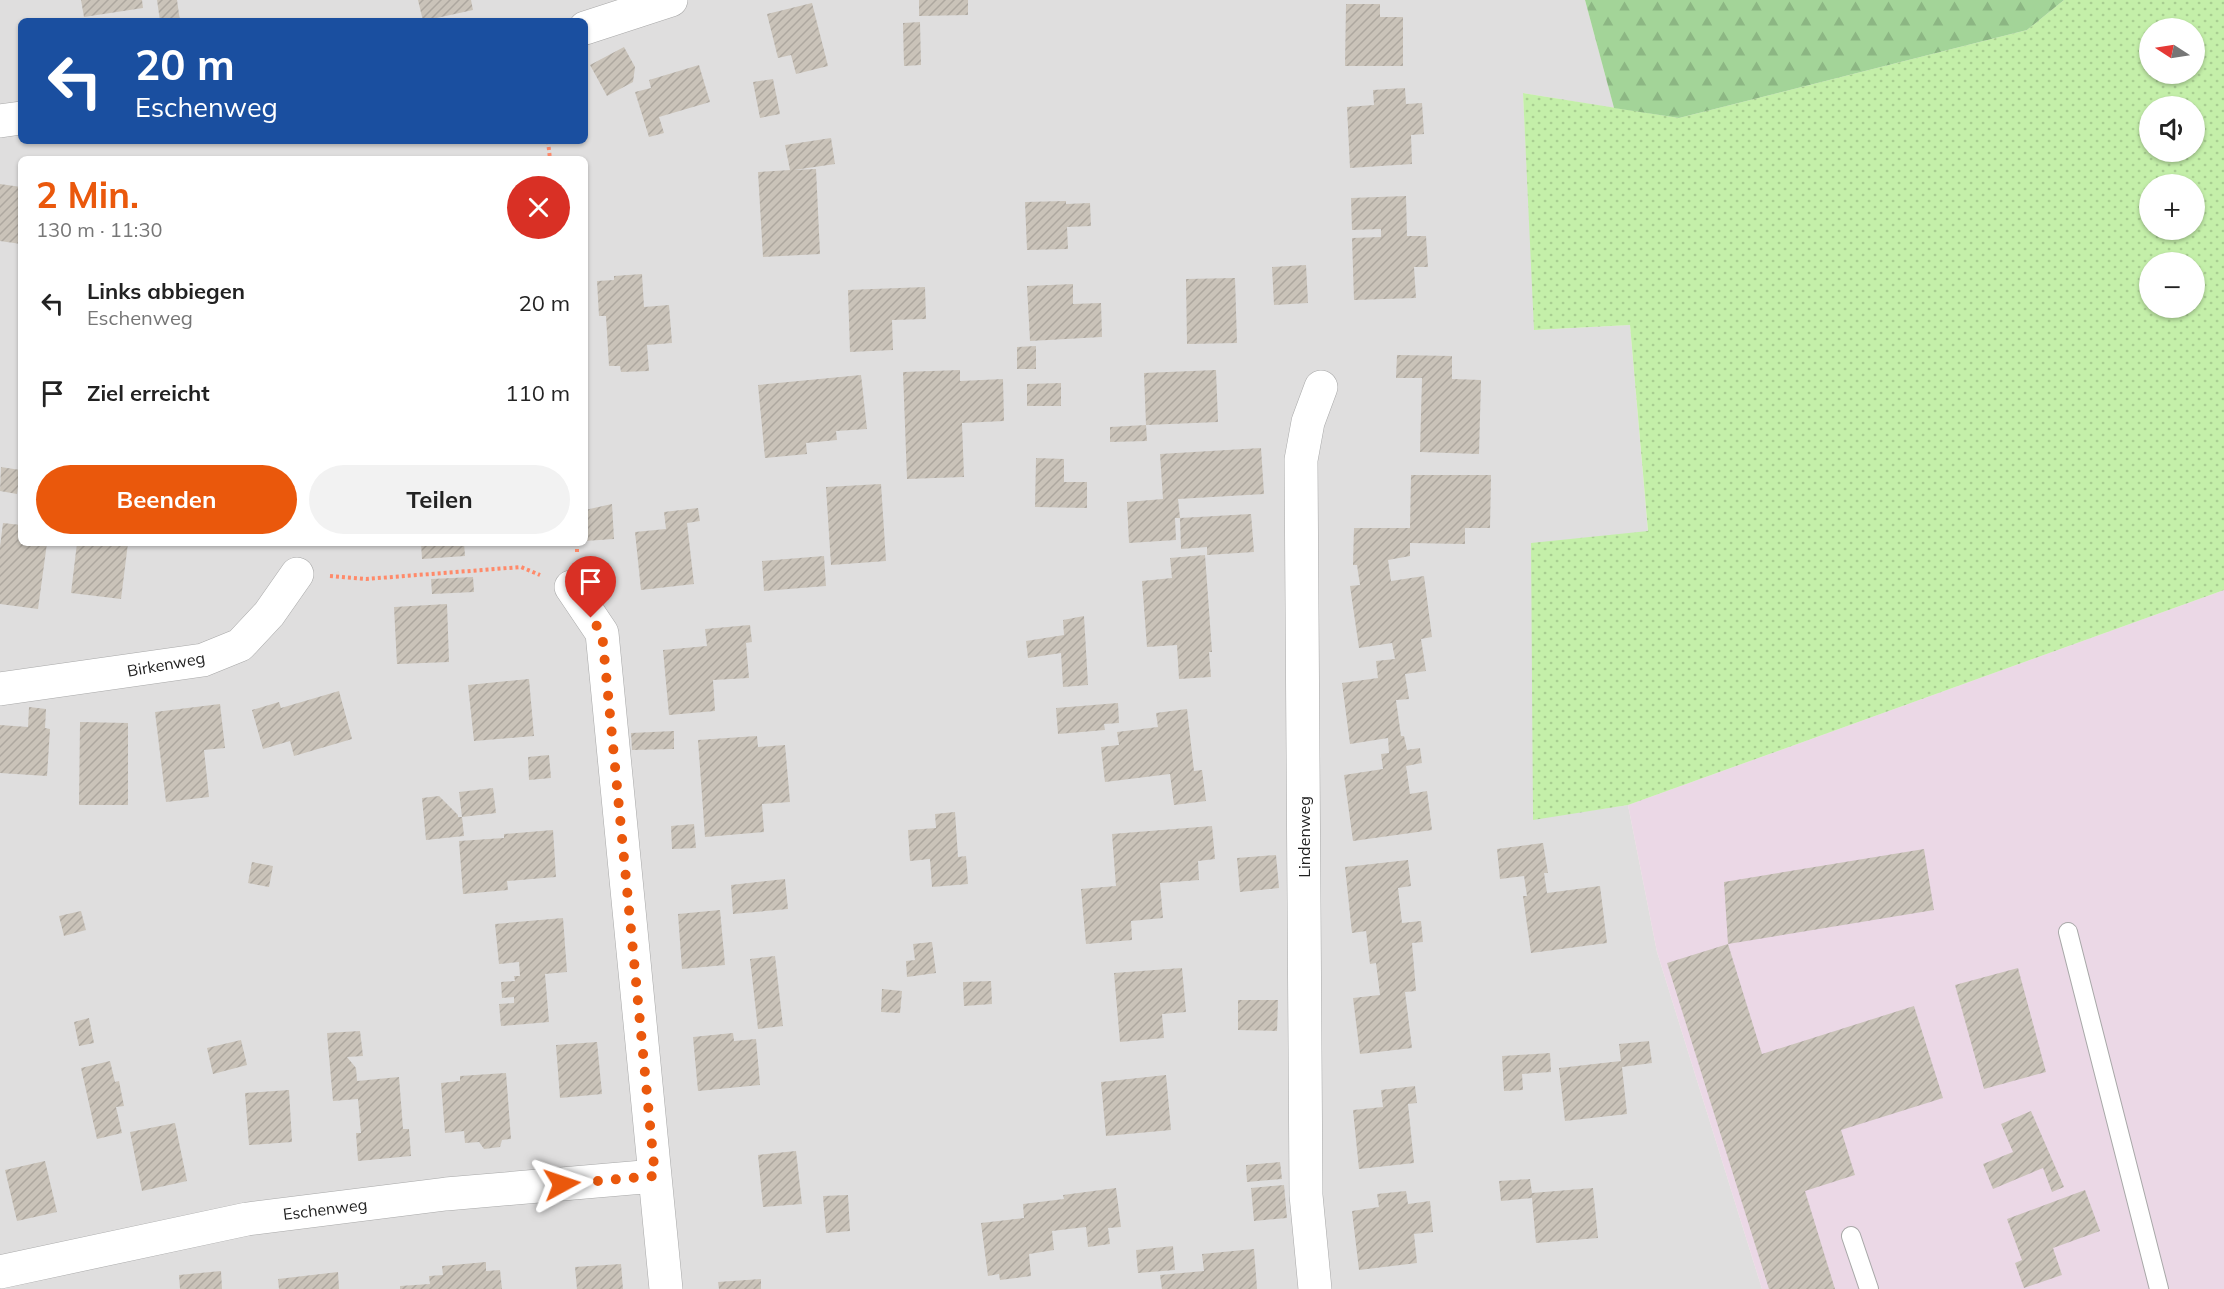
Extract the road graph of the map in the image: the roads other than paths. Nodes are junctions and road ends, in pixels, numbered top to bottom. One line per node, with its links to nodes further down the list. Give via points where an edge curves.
1 (671, 0): 2 (street)
2 (588, 27)
3 (18, 118): 4 (street)
4 (0, 121)
5 (1321, 387): 14 (street, Lindenweg, via 1308,422 1301,460 1306,1196)
6 (297, 574): 8 (street, Birkenweg, via 269,614 240,645 203,660)
7 (571, 587): 10 (street, via 602,633)
8 (0, 689)
9 (2068, 932): 16 (lane)
10 (655, 1176): 12 (street, Eschenweg, via 446,1194 247,1219); 13 (street)
11 (1851, 1236): 15 (lane)
12 (0, 1272)
13 (666, 1289)
14 (1315, 1289)
15 (1869, 1289)
16 (2159, 1289)

